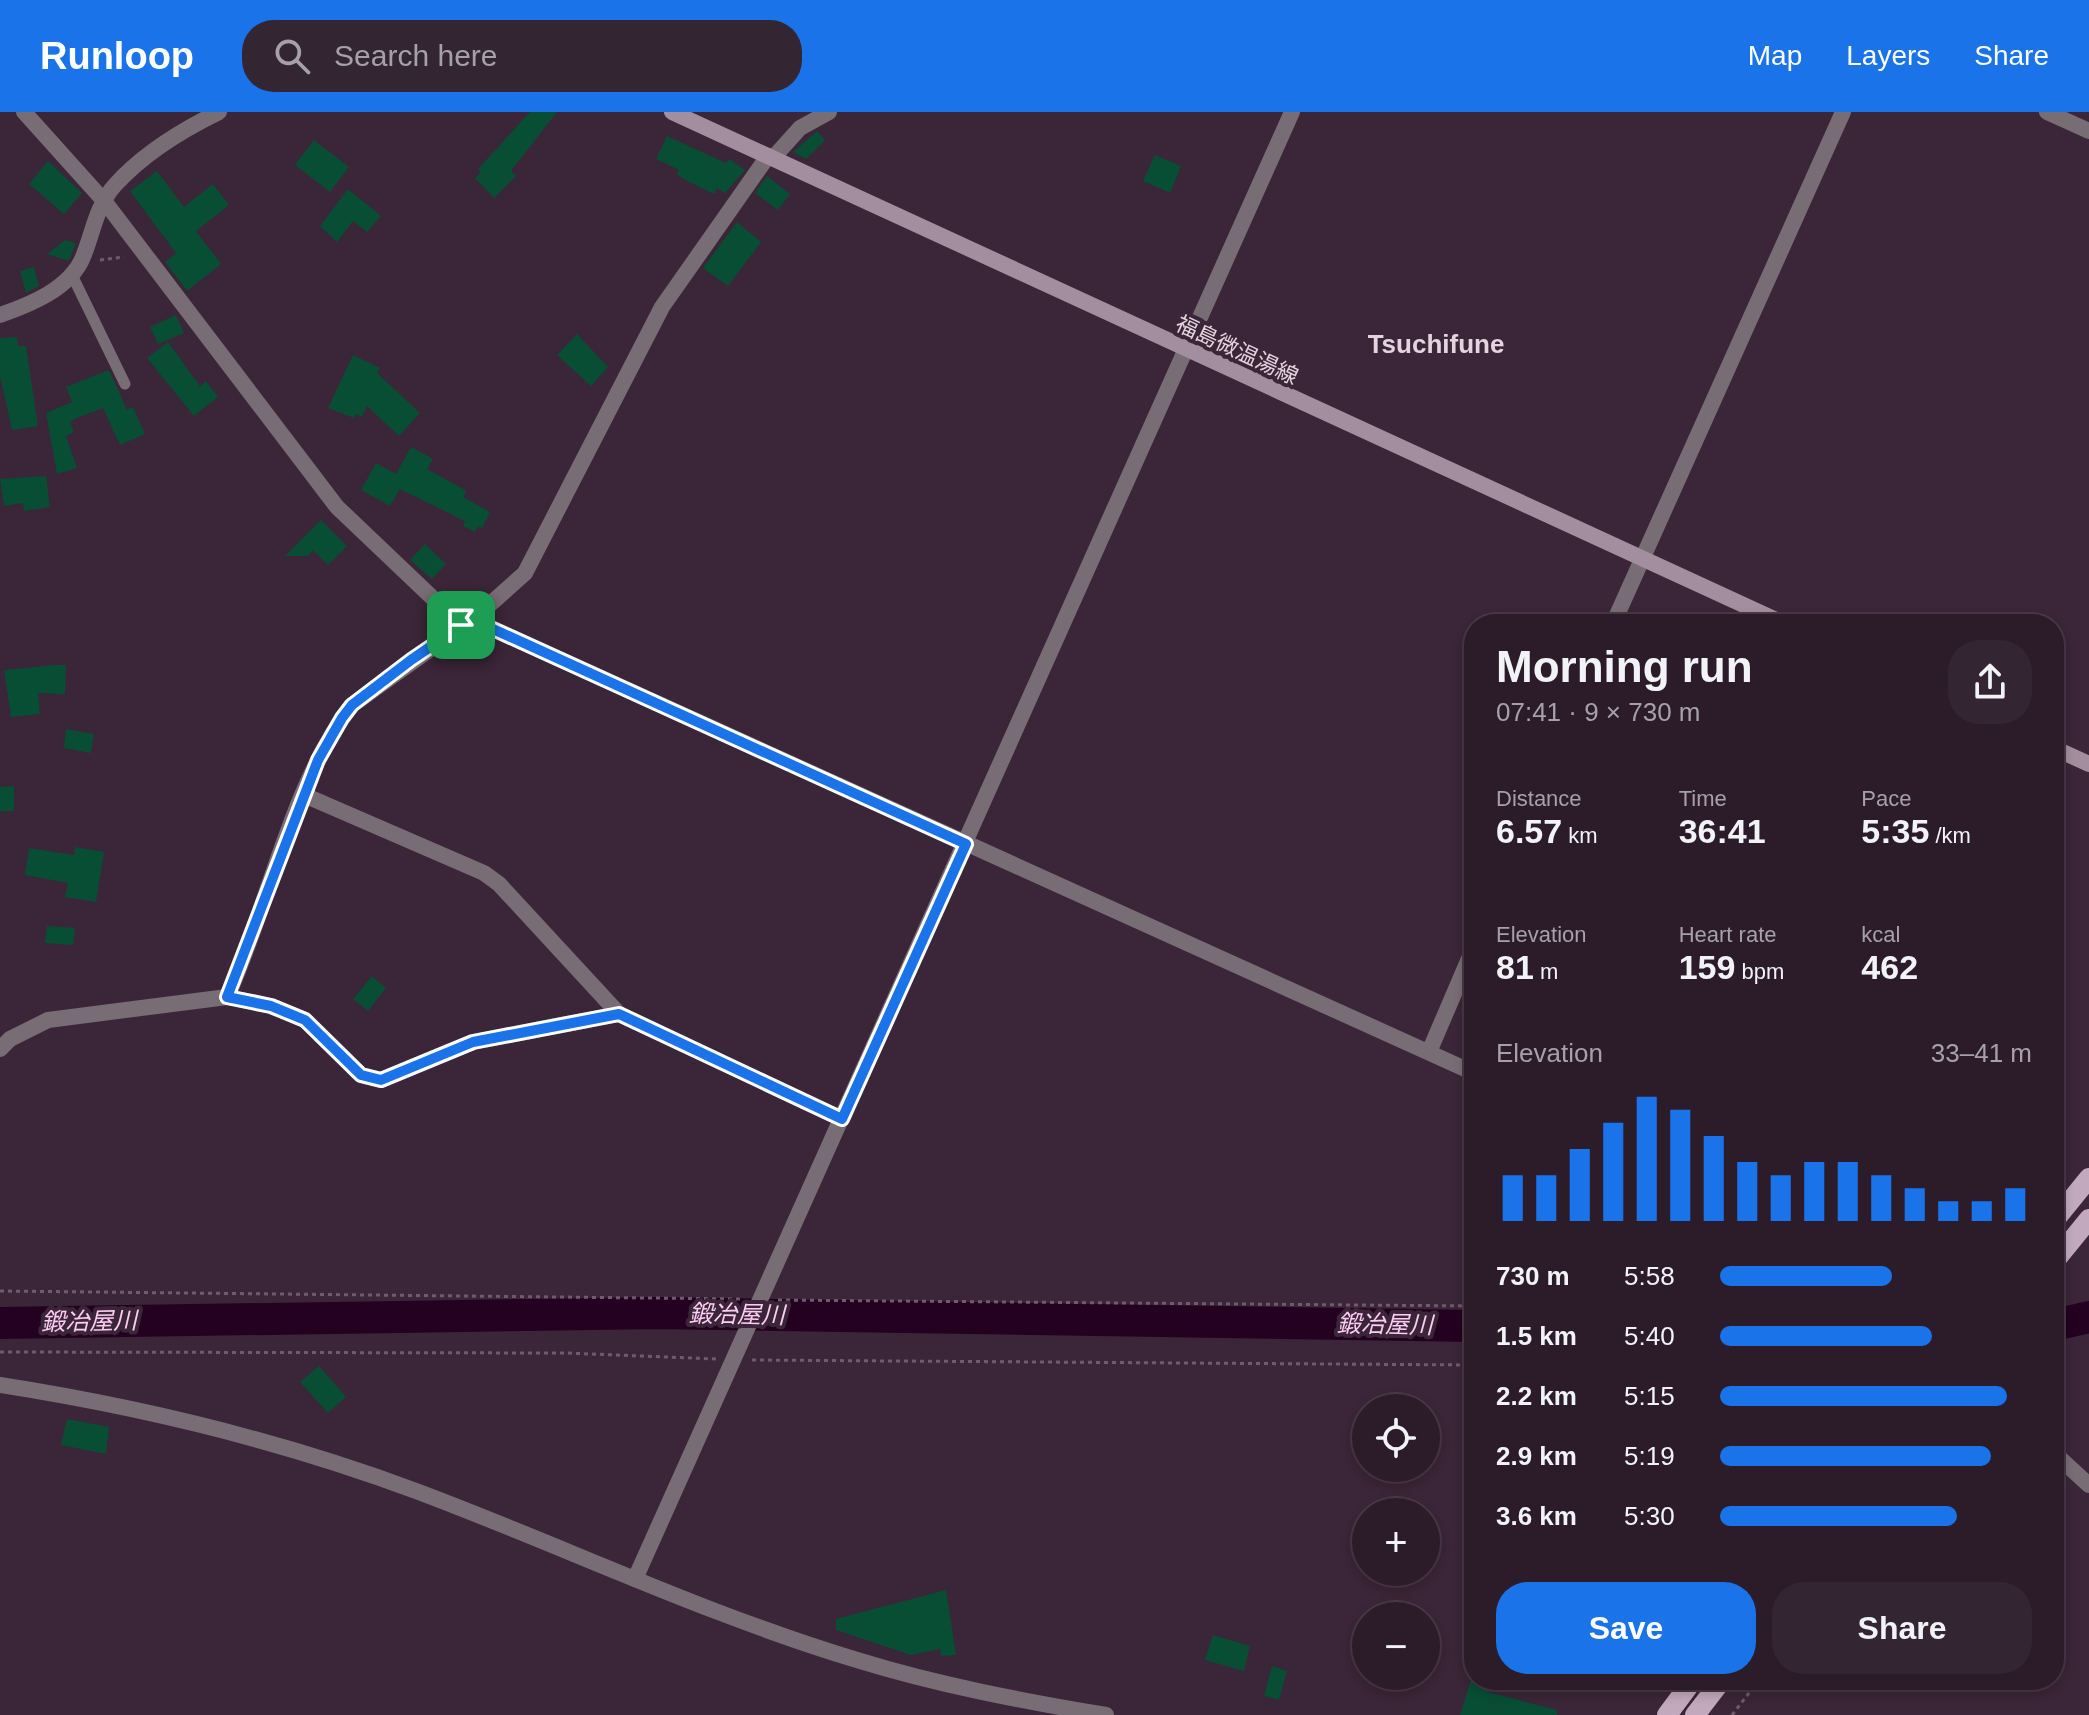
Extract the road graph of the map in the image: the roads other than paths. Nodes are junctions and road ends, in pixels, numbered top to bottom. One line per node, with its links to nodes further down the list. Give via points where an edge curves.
1 (24, 112): 10 (street)
2 (219, 112): 10 (street, via 156,150 113,187)
3 (672, 112): 9 (main road, 福島微温湯線)
4 (829, 112): 9 (street, via 800,128)
5 (1292, 112): 13 (street)
6 (1843, 112): 15 (street)
7 (2047, 112): 8 (street)
8 (2089, 131)
9 (771, 157): 13 (main road, 福島微温湯線); 18 (street, via 662,307 533,562 518,581)
10 (105, 202): 11 (street); 18 (street, via 337,507)
11 (76, 268): 12 (street, via 34,304); 14 (lane)
12 (0, 315)
13 (1182, 349): 15 (main road, 福島微温湯線); 22 (street)
14 (125, 384)
15 (1641, 558): 16 (street); 17 (main road, 福島微温湯線)
16 (1617, 614)
17 (1763, 614)
18 (466, 622): 21 (street, via 352,705 325,747); 22 (street)
19 (2064, 753): 20 (main road)
20 (2089, 764)
21 (304, 795): 24 (street); 25 (street, via 494,879)
22 (966, 844): 27 (street); 29 (street)
23 (1464, 970): 27 (street)
24 (227, 997): 25 (street, via 305,1020 361,1075 381,1080 473,1042); 26 (street, via 48,1020)
25 (619, 1014): 29 (street)
26 (0, 1049)
27 (1429, 1052): 28 (street)
28 (1464, 1068)
29 (842, 1119): 37 (street)
30 (2089, 1178): 31 (main road)
31 (2064, 1209)
32 (2089, 1219): 33 (main road)
33 (2064, 1250)
34 (0, 1385): 37 (street, via 153,1413 252,1438 415,1491)
35 (2064, 1462): 36 (street)
36 (2089, 1485)
37 (635, 1579): 40 (street, via 856,1660)
38 (1686, 1690): 41 (main road)
39 (1714, 1690): 42 (main road)
40 (1106, 1715)
41 (1667, 1715)
42 (1695, 1715)

